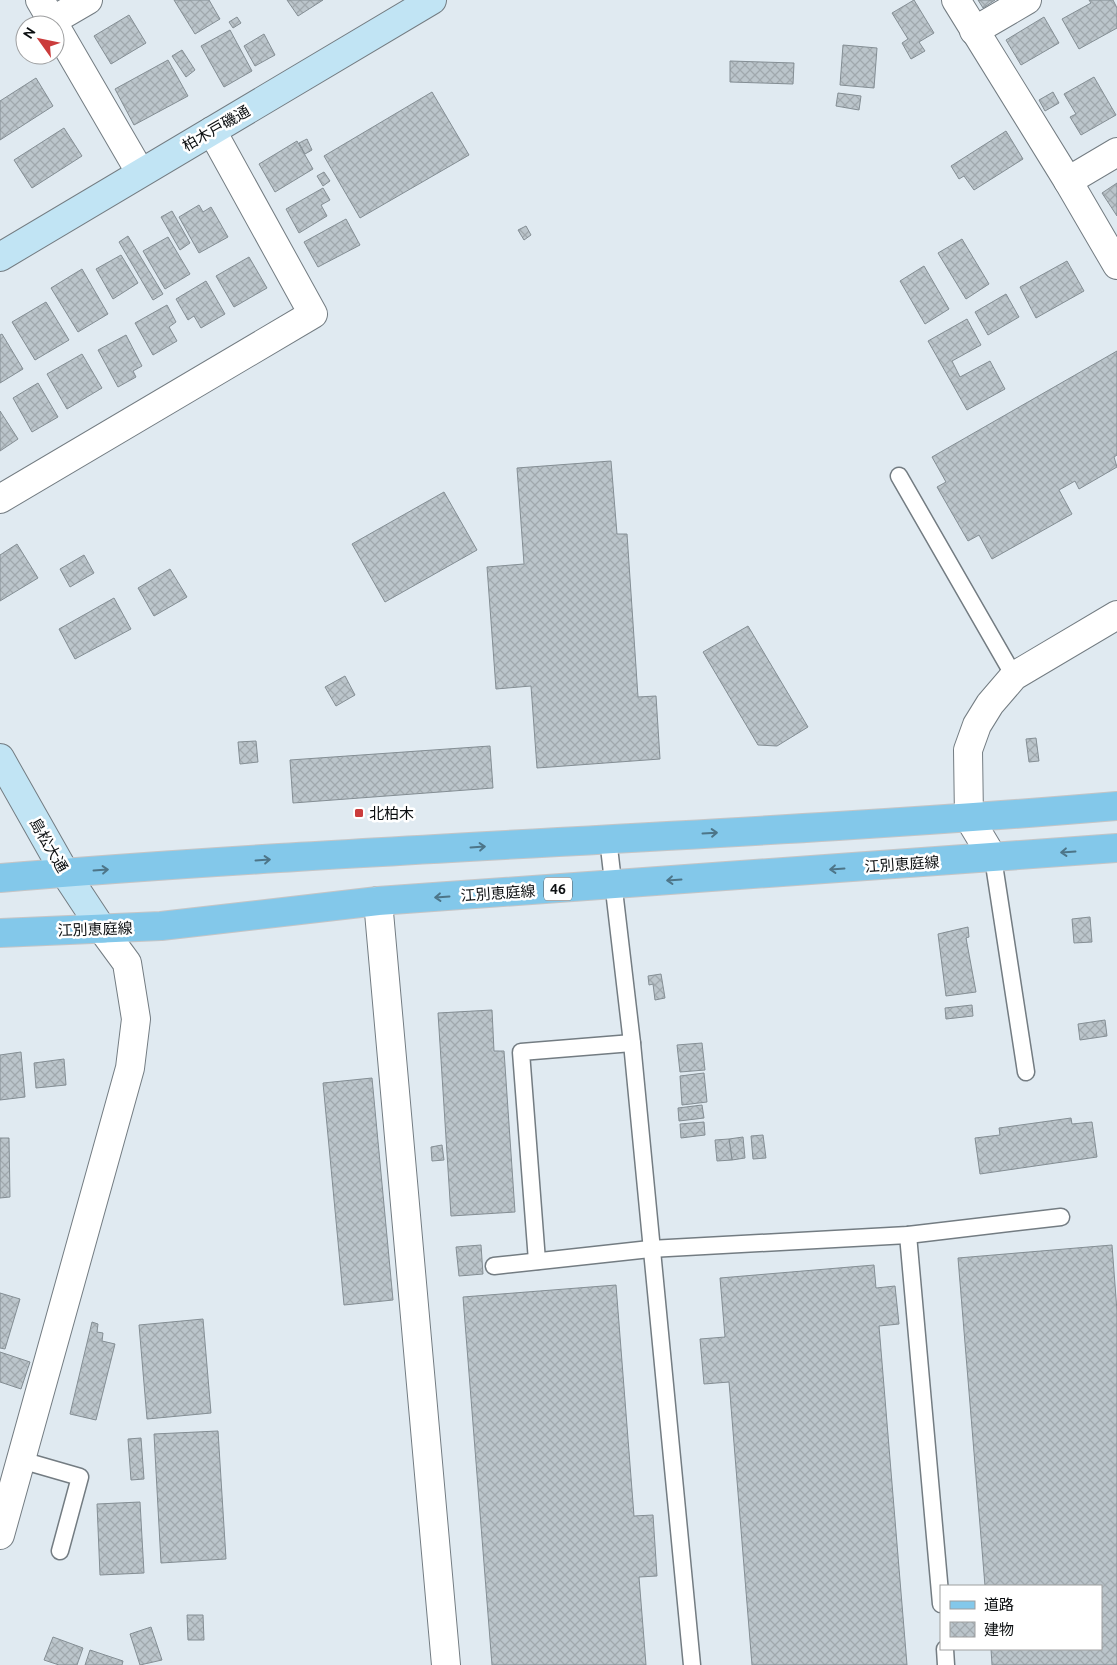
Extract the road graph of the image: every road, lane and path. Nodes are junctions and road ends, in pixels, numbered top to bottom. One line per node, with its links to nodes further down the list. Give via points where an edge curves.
1 (88, 0): 5 (street)
2 (432, 0): 7 (street, 柏木戸磯通)
3 (956, 0): 6 (street)
4 (1026, 0): 6 (street)
5 (46, 10): 9 (street)
6 (974, 31): 10 (street)
7 (212, 131): 9 (street, 柏木戸磯通); 14 (street, via 313,314)
8 (1117, 152): 10 (street)
9 (140, 172): 11 (street, 柏木戸磯通)
10 (1068, 181): 12 (street)
11 (0, 257)
12 (1117, 265)
13 (899, 476): 16 (lane)
14 (0, 499)
15 (1117, 615): 16 (street)
16 (1014, 676): 19 (street, via 977,724 968,750)
17 (0, 758): 23 (street, 島松大通)
18 (1117, 806): 19 (main road)
19 (969, 818): 20 (main road, one-way to 19); 22 (street)
20 (608, 839): 23 (main road, one-way to 20); 25 (lane)
21 (1117, 848): 22 (main road, 江別恵庭線 / 46, one-way to 22)
22 (993, 858): 25 (main road, 江別恵庭線 / 46, one-way to 25); 30 (lane)
23 (65, 873): 24 (main road); 27 (street, 島松大通)
24 (0, 878)
25 (613, 885): 26 (main road, 江別恵庭線 / 46, one-way to 26); 29 (lane)
26 (378, 901): 27 (main road, 江別恵庭線 / 46, via 161,926); 41 (street)
27 (102, 929): 28 (main road, 江別恵庭線 / 46); 36 (street, via 127,963 136,1019 130,1068)
28 (0, 933)
29 (632, 1043): 33 (lane); 34 (lane, via 521,1052)
30 (1026, 1072)
31 (1060, 1217): 32 (lane)
32 (908, 1235): 33 (lane); 39 (lane)
33 (650, 1249): 34 (lane); 42 (lane)
34 (537, 1261): 35 (lane)
35 (494, 1266)
36 (21, 1460): 37 (street); 38 (lane, via 80,1477)
37 (0, 1535)
38 (60, 1551)
39 (940, 1593)
40 (945, 1650): 43 (lane)
41 (446, 1665)
42 (692, 1665)
43 (946, 1665)

